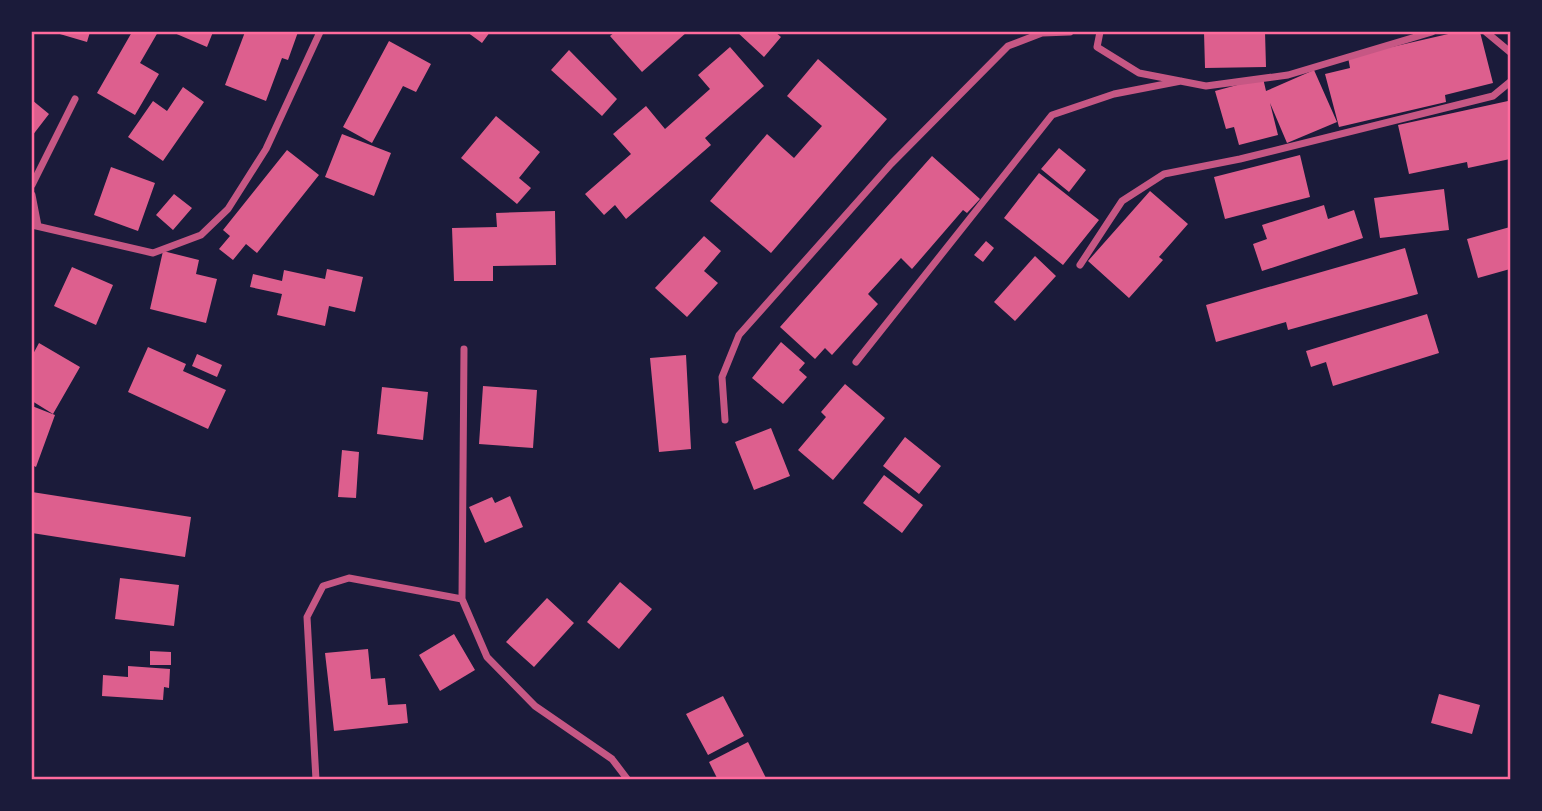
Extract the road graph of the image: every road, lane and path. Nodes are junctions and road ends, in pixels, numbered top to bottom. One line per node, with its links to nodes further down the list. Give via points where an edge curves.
1 (320, 32): 12 (street, via 266,149 228,209 201,235 153,253)
2 (1070, 32): 16 (street, via 1042,33 1008,46 891,164 739,335 722,377)
3 (1100, 32): 7 (street, via 1097,47 1139,73)
4 (1432, 32): 7 (street, via 1289,75 1206,86)
5 (1486, 32): 6 (street)
6 (1510, 52)
7 (1181, 81): 15 (street, via 1114,94 1052,115)
8 (1510, 82): 13 (street, via 1493,96 1164,174 1122,201)
9 (75, 99): 10 (street)
10 (32, 186)
11 (32, 195): 12 (street)
12 (35, 225)
13 (1080, 265)
14 (464, 349): 17 (street)
15 (856, 362)
16 (725, 420)
17 (462, 599): 18 (street, via 349,578 323,586 307,617); 19 (street, via 486,657 535,706 611,759)
18 (316, 779)
19 (628, 779)

